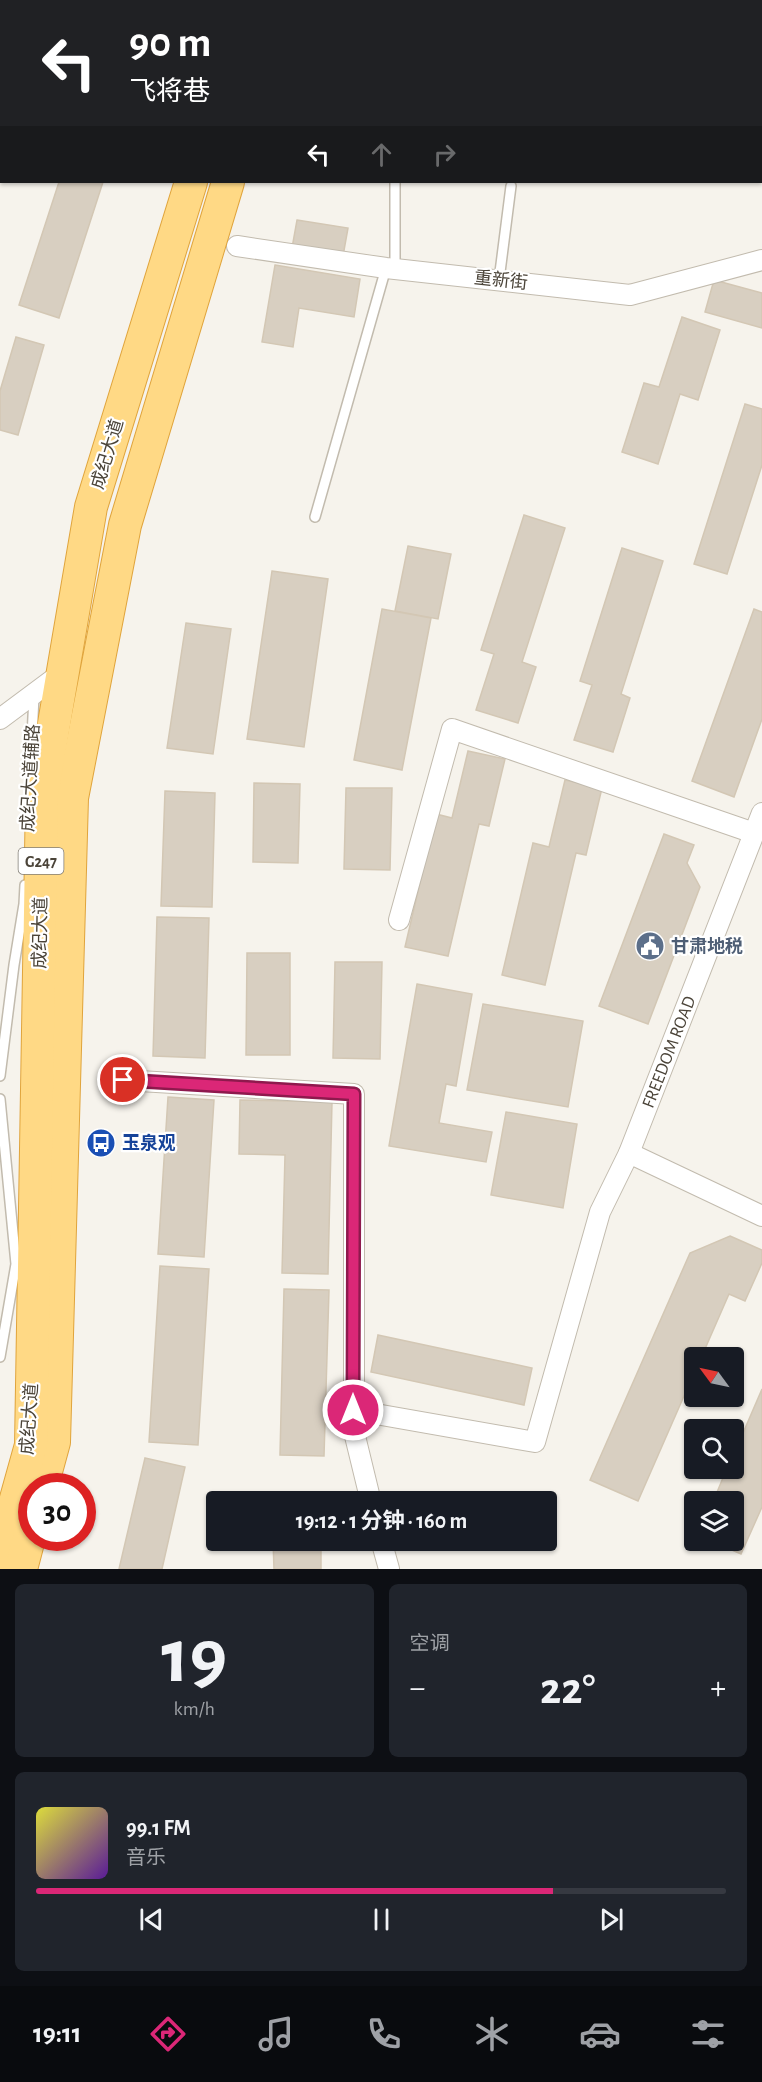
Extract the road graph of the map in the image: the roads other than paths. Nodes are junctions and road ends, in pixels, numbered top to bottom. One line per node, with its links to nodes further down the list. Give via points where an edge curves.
1 (191, 183): 10 (highway, 成纪大道 / G247, via 91,507)
2 (228, 183): 25 (highway, 成纪大道 / G247, via 125,525 72,798 54,1442)
3 (395, 183): 7 (lane)
4 (512, 186): 8 (lane)
5 (237, 246): 7 (street, 重新街)
6 (762, 260): 8 (street, 重新街, via 630,294)
7 (391, 268): 8 (street, 重新街); 9 (lane)
8 (499, 280)
9 (315, 517)
10 (63, 672): 11 (street); 29 (highway, 成纪大道 / G247, via 42,794 31,1445)
11 (34, 694): 12 (street); 13 (lane, 成纪大道辅路)
12 (0, 718)
13 (30, 787)
14 (762, 813): 15 (street, FREEDOM ROAD)
15 (754, 833): 17 (street, via 452,729); 21 (street, FREEDOM ROAD)
16 (26, 869): 18 (lane)
17 (399, 920)
18 (0, 1076)
19 (123, 1080): 24 (street, via 354,1094)
20 (0, 1099): 23 (lane, via 16,1264)
21 (629, 1154): 22 (street); 24 (street, FREEDOM ROAD, via 600,1212 535,1443)
22 (762, 1216)
23 (0, 1357)
24 (353, 1410): 26 (street, via 354,1432)
25 (46, 1473)
26 (368, 1491)
27 (26, 1551): 30 (highway)
28 (384, 1551): 31 (street)
29 (0, 1556)
30 (21, 1569)
31 (389, 1569)

